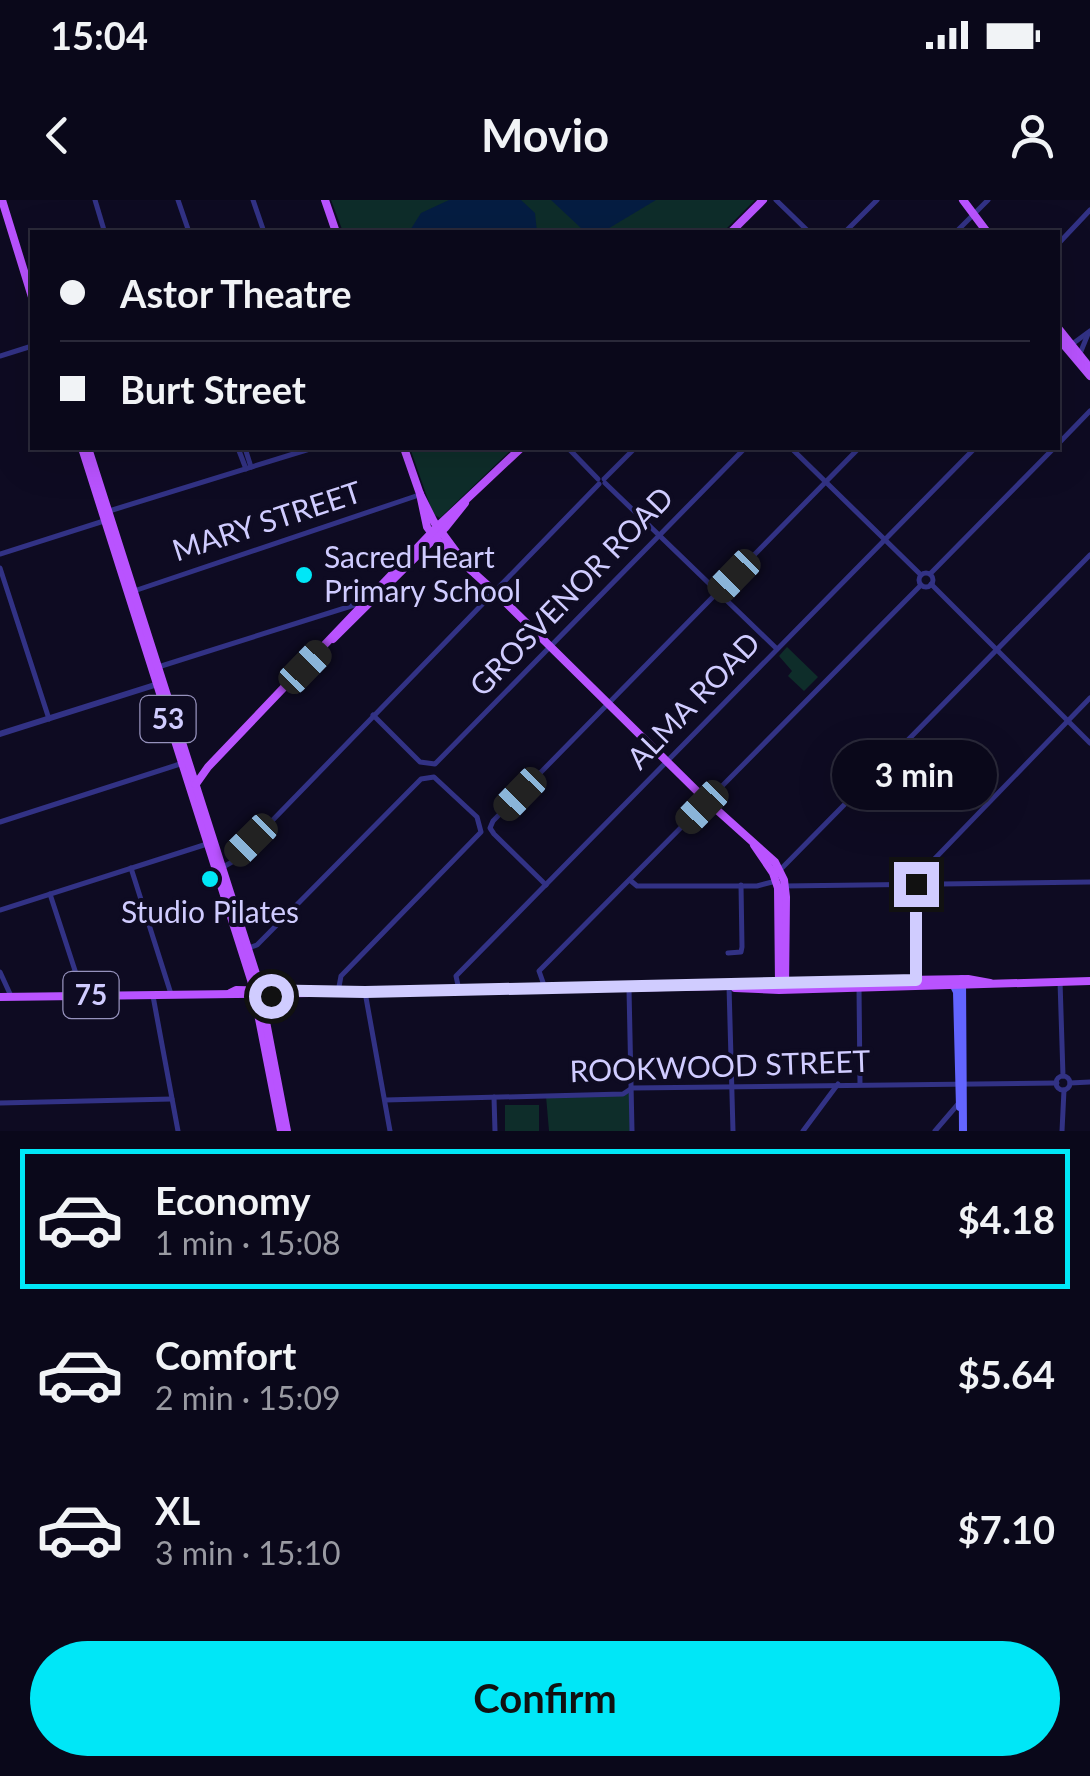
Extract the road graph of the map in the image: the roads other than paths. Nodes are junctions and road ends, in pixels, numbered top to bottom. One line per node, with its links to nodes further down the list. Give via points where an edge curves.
1 (5, 200): 23 (main road); 24 (main road)
2 (95, 200): 13 (street)
3 (178, 200): 14 (street)
4 (253, 200): 15 (street)
5 (325, 200): 16 (main road)
6 (763, 200): 17 (main road)
7 (776, 200): 18 (street)
8 (877, 200): 19 (street)
9 (964, 200): 12 (main road)
10 (988, 200): 12 (street)
11 (1090, 210): 22 (street)
12 (974, 214): 20 (street); 21 (main road)
13 (104, 230)
14 (187, 230)
15 (263, 230)
16 (335, 230)
17 (733, 230)
18 (807, 230)
19 (847, 230)
20 (958, 230)
21 (986, 230)
22 (1060, 242)
23 (30, 275)
24 (30, 290)
25 (1060, 332): 29 (main road)
26 (1090, 332): 29 (street); 31 (street)
27 (1060, 340): 29 (main road)
28 (30, 347): 30 (street)
29 (1069, 349): 31 (main road); 33 (main road)
30 (0, 356)
31 (1078, 356): 32 (main road)
32 (1090, 368)
33 (1090, 376)
34 (1090, 410): 35 (street)
35 (1060, 442)
36 (86, 450): 52 (main road, 53)
37 (242, 450): 48 (street)
38 (306, 450): 48 (street)
39 (405, 450): 51 (main road)
40 (518, 450): 53 (main road)
41 (570, 450): 49 (street)
42 (633, 450): 49 (street)
43 (743, 450): 54 (street, GROSVENOR ROAD)
44 (793, 450): 50 (street)
45 (856, 450): 50 (street)
46 (973, 450): 55 (street, ALMA ROAD)
47 (1052, 450): 59 (street)
48 (248, 468): 52 (street)
49 (602, 481): 54 (street); 64 (street)
50 (826, 482): 55 (street); 65 (street)
51 (420, 494): 53 (main road); 63 (street, MARY STREET)
52 (107, 516): 56 (street); 63 (main road, 53)
53 (436, 533): 64 (main road); 66 (main road); 69 (main road)
54 (660, 535): 65 (street); 70 (street, GROSVENOR ROAD)
55 (885, 540): 60 (street); 71 (street, ALMA ROAD)
56 (0, 554)
57 (1090, 555): 72 (street)
58 (0, 568): 78 (street)
59 (930, 574): 60 (street); 62 (street)
60 (921, 575): 61 (street)
61 (920, 584): 62 (street); 86 (street)
62 (931, 584): 72 (street)
63 (131, 592): 73 (main road, 53)
64 (494, 592): 70 (main road); 77 (street)
65 (718, 592): 71 (street); 76 (street)
66 (365, 602): 67 (street); 68 (main road)
67 (346, 606): 68 (street); 73 (street)
68 (348, 618): 69 (main road)
69 (332, 639): 84 (main road)
70 (550, 647): 76 (main road); 77 (street, GROSVENOR ROAD, via 438,762 420,762)
71 (777, 649): 82 (street, ALMA ROAD)
72 (998, 650): 79 (street); 92 (street)
73 (155, 668): 74 (main road, 53)
74 (160, 683): 78 (street); 83 (main road, 53)
75 (1090, 698): 79 (street)
76 (608, 704): 82 (main road); 98 (street, via 490,828)
77 (373, 715): 90 (street, via 234,858)
78 (49, 718): 80 (street)
79 (1068, 721): 81 (street); 96 (street, via 928,863)
80 (0, 734)
81 (1090, 742)
82 (667, 762): 86 (main road); 98 (street, ALMA ROAD)
83 (187, 767): 84 (main road); 85 (main road, 53); 87 (street); 88 (main road, 53)
84 (208, 767): 85 (main road)
85 (196, 784): 90 (main road, 53)
86 (707, 801): 89 (main road); 93 (street)
87 (0, 822)
88 (208, 843): 90 (main road, 53); 91 (street)
89 (754, 845): 92 (main road); 95 (main road)
90 (218, 865): 101 (main road, 53); 118 (main road, 53)
91 (131, 868): 99 (street); 120 (street)
92 (780, 870): 95 (main road)
93 (631, 881): 97 (street); 112 (street, via 539,971)
94 (1090, 882): 96 (street)
95 (780, 884): 96 (street); 97 (street); 111 (main road)
96 (916, 884): 105 (street)
97 (741, 885): 102 (street, via 742,947)
98 (546, 886): 114 (street, ALMA ROAD, via 456,976)
99 (50, 894): 100 (street); 121 (street)
100 (0, 910)
101 (248, 948): 115 (street, via 430,776 477,817 478,837 341,976); 118 (main road, 53)
102 (728, 952)
103 (0, 972): 104 (street)
104 (3, 980): 117 (street); 122 (street)
105 (916, 980): 108 (main road, 75); 109 (main road, 75)
106 (1060, 981): 107 (main road, 75); 108 (main road, 75); 123 (street)
107 (1090, 981)
108 (959, 984): 109 (main road, 75); 129 (main road)
109 (858, 985): 111 (main road, 75); 128 (street)
110 (729, 986): 111 (main road, 75); 113 (main road, 75); 130 (street)
111 (782, 986)
112 (545, 988): 113 (main road, 75); 114 (main road, 75)
113 (629, 988): 131 (street)
114 (459, 990): 116 (main road, 75)
115 (338, 992): 116 (main road, 75); 118 (main road, 75)
116 (365, 992): 135 (street)
117 (0, 993): 122 (main road, 75)
118 (258, 993): 120 (main road, 75); 141 (main road, 53)
119 (152, 994): 120 (main road, 75); 121 (main road, 75); 134 (street)
120 (171, 994)
121 (83, 995): 122 (main road, 75)
122 (12, 997)
123 (1063, 1076): 124 (street); 126 (street)
124 (1057, 1082): 129 (street, ROOKWOOD STREET); 132 (street)
125 (1090, 1082): 126 (street)
126 (1070, 1083): 132 (street)
127 (838, 1084): 128 (street, ROOKWOOD STREET); 130 (street, ROOKWOOD STREET); 146 (street)
128 (860, 1084): 129 (street, ROOKWOOD STREET)
129 (962, 1084): 137 (main road); 148 (main road)
130 (732, 1086): 131 (street, ROOKWOOD STREET); 145 (street)
131 (632, 1088): 133 (street, ROOKWOOD STREET, via 623,1094); 144 (street)
132 (1064, 1090): 149 (street)
133 (494, 1097): 135 (street, ROOKWOOD STREET); 143 (street)
134 (172, 1099): 136 (street); 140 (street)
135 (384, 1100): 142 (street)
136 (0, 1102)
137 (960, 1102): 138 (street); 139 (main road)
138 (948, 1115): 139 (street); 147 (street)
139 (960, 1119): 148 (main road)
140 (178, 1131)
141 (284, 1131)
142 (390, 1131)
143 (495, 1131)
144 (632, 1131)
145 (733, 1131)
146 (803, 1131)
147 (935, 1131)
148 (963, 1131)
149 (1062, 1131)

